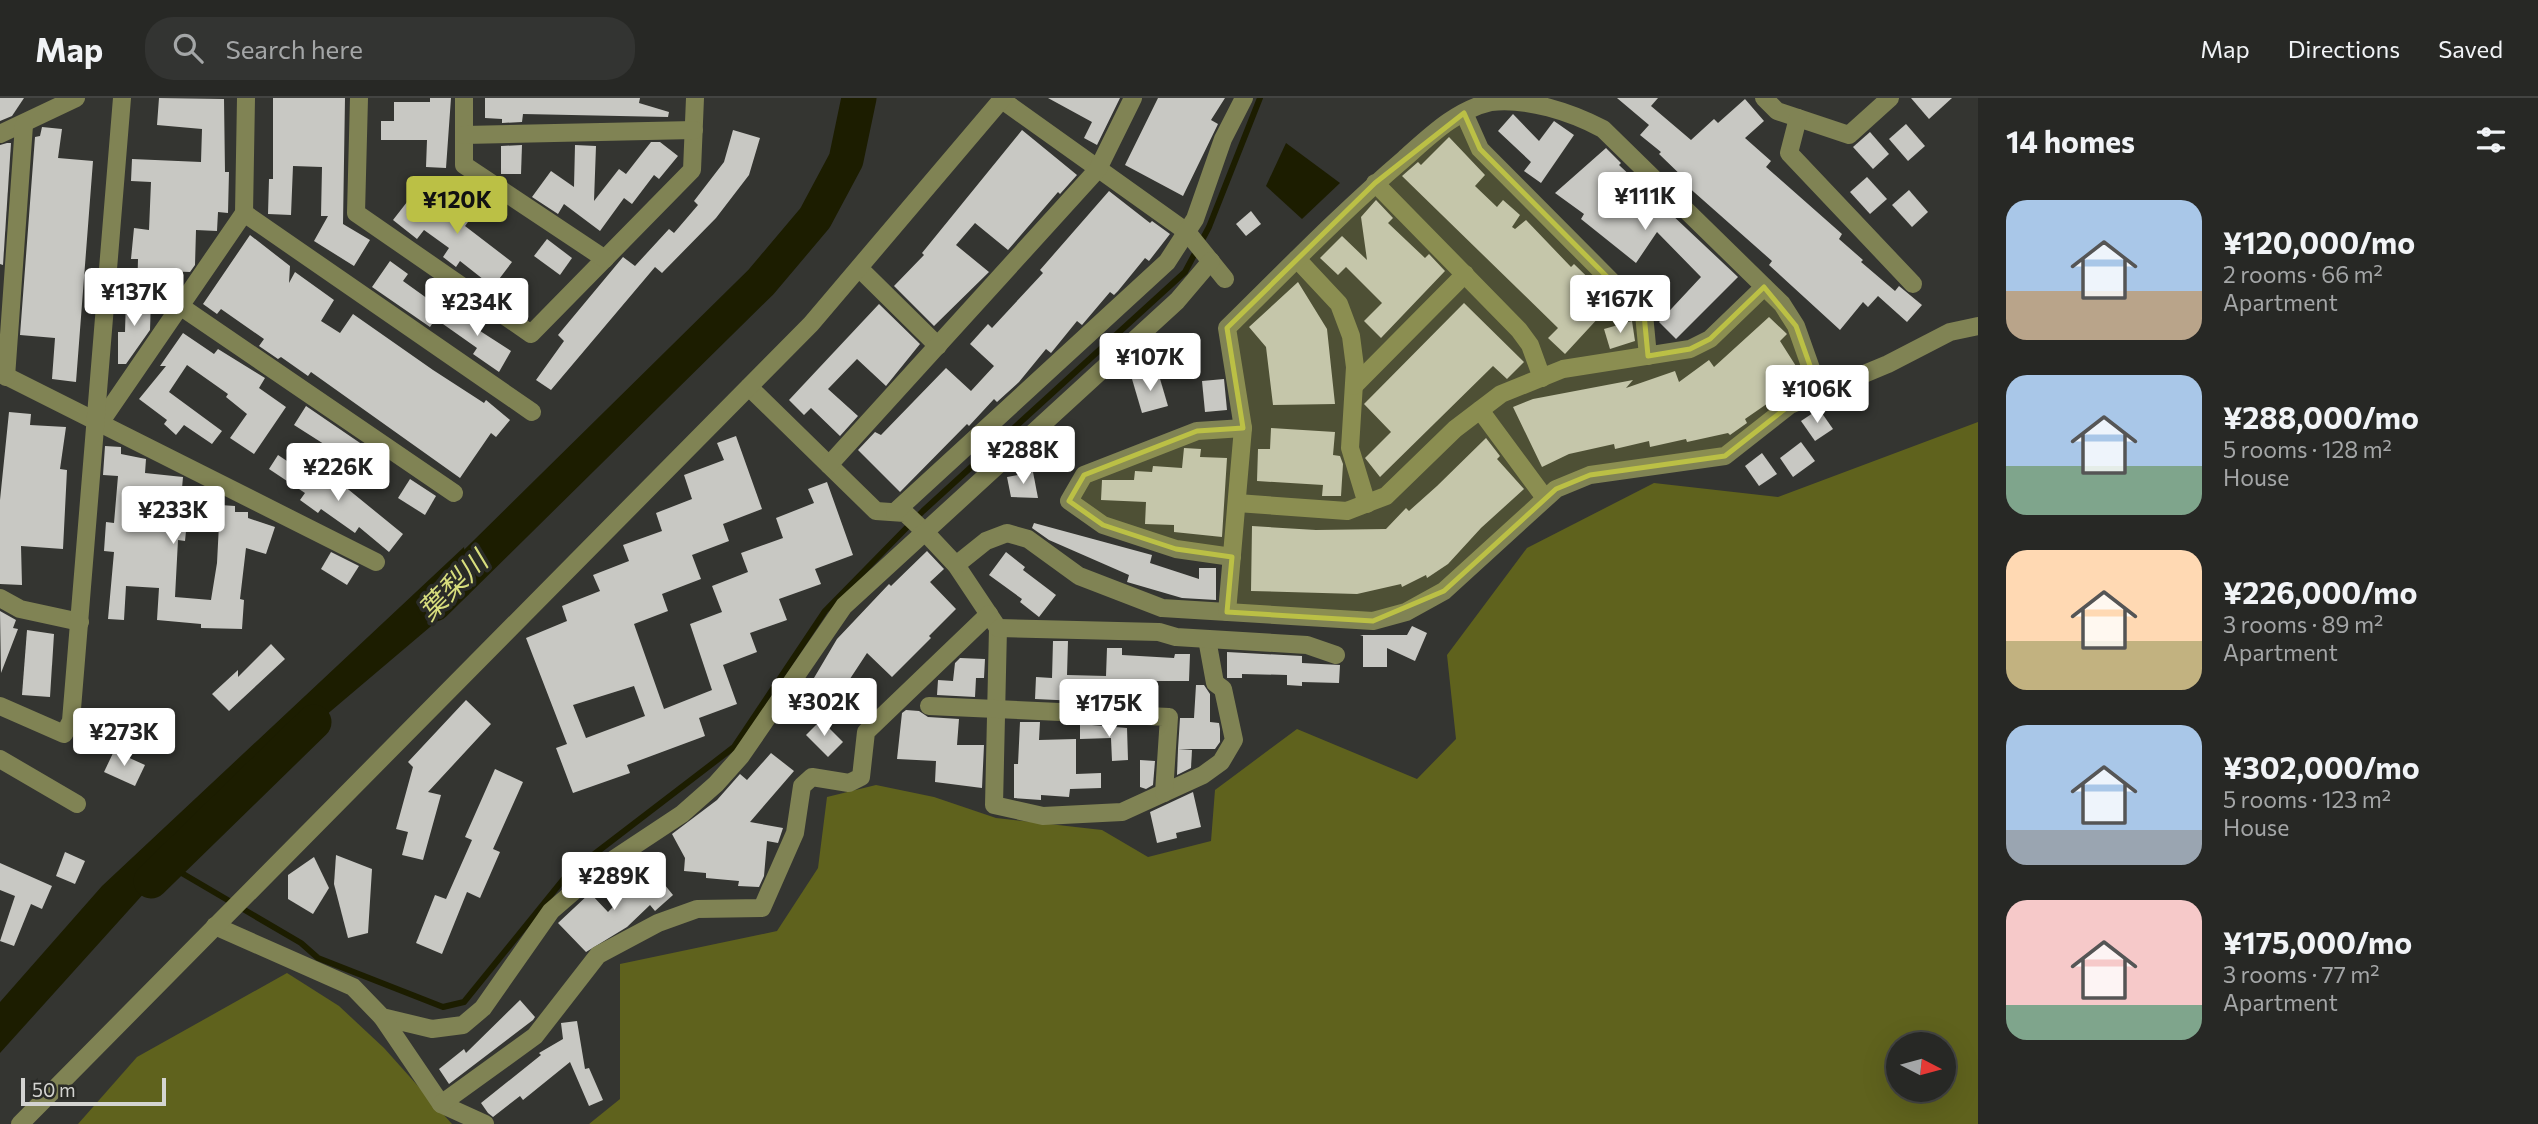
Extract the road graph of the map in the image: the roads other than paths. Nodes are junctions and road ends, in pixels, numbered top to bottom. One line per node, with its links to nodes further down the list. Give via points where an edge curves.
1 (76, 98): 14 (street)
2 (121, 98): 41 (street)
3 (246, 98): 20 (street)
4 (359, 98): 22 (street, via 356,214 531,334)
5 (464, 98): 17 (street)
6 (695, 98): 15 (street)
7 (1133, 98): 18 (street)
8 (1244, 98): 21 (street)
9 (1764, 98): 13 (street, via 1777,111)
10 (1003, 99): 18 (street); 25 (street)
11 (1886, 100): 13 (street, via 1849,135)
12 (1464, 113): 19 (street, via 1452,118); 29 (street, via 1493,101 1532,102 1569,111 1603,129); 33 (street, via 1480,149 1644,314)
13 (1798, 118): 28 (street, via 1789,153)
14 (24, 125): 16 (street); 34 (street)
15 (694, 130): 17 (street); 22 (street, via 692,170)
16 (0, 134)
17 (464, 135): 22 (street, via 464,165)
18 (1098, 169): 21 (street); 32 (street)
19 (1376, 183): 23 (street); 26 (street)
20 (244, 213): 30 (street); 40 (street)
21 (1187, 232): 24 (street); 48 (street, via 1167,262 1131,297)
22 (605, 259)
23 (1297, 260): 36 (street, via 1339,304 1351,336); 42 (street, via 1227,328)
24 (1211, 261): 27 (street); 49 (street, via 1177,302)
25 (860, 269): 32 (street); 37 (street)
26 (1465, 274): 35 (street, via 1525,338); 36 (street)
27 (1225, 279)
28 (1913, 284)
29 (1764, 287): 33 (street, via 1710,338 1690,349); 38 (street, via 1796,326)
30 (180, 306): 41 (street); 44 (street)
31 (1978, 326): 38 (street, via 1950,332 1888,364)
32 (938, 346): 43 (street)
33 (1648, 356): 35 (street, via 1563,369)
34 (3, 375): 41 (street)
35 (1542, 378): 39 (street, via 1501,394)
36 (1354, 386): 47 (street, via 1350,447)
37 (749, 387): 43 (street); 65 (street)
38 (1819, 391): 45 (street, via 1790,405 1725,456 1590,475)
39 (1480, 410): 45 (street); 47 (street, via 1387,496)
40 (532, 412)
41 (98, 422): 51 (street); 56 (street)
42 (1243, 428): 46 (street); 50 (street, via 1197,431 1084,475 1069,501 1103,525 1175,549)
43 (829, 465): 48 (street, via 876,511)
44 (454, 493)
45 (1545, 498): 54 (street, via 1444,591 1406,612 1373,621)
46 (1237, 503): 47 (street, via 1346,511); 50 (street)
47 (1367, 504)
48 (895, 512): 49 (street, via 905,513)
49 (924, 531): 52 (street); 66 (street, via 844,606 741,756 716,784 682,814 602,867 551,911 483,1008 463,1025 432,1029)
50 (1232, 557): 54 (street)
51 (376, 562)
52 (956, 565): 54 (street, via 986,541 1007,533 1028,539 1079,576 1162,608); 55 (street)
53 (0, 598): 56 (street, via 20,609)
54 (1227, 612)
55 (994, 621): 57 (street); 61 (street); 67 (street, via 866,732 861,777 849,783 812,777 802,786 795,833 762,908 697,909 658,923 597,955 535,1036)
56 (79, 622): 59 (street, via 71,721 64,734)
57 (1207, 639): 58 (street, via 1307,645); 63 (street, via 1215,684 1223,689 1234,740 1221,762)
58 (1336, 656)
59 (0, 706)
60 (929, 706): 61 (street)
61 (996, 710): 63 (street, via 1169,718); 63 (street, via 994,805 1042,816 1122,811)
62 (0, 758): 64 (street)
63 (1164, 793)
64 (76, 804)
65 (215, 926): 66 (street, via 353,987); 68 (street)
66 (382, 1017): 67 (street)
67 (441, 1104): 69 (street)
68 (20, 1124)
69 (485, 1124)

